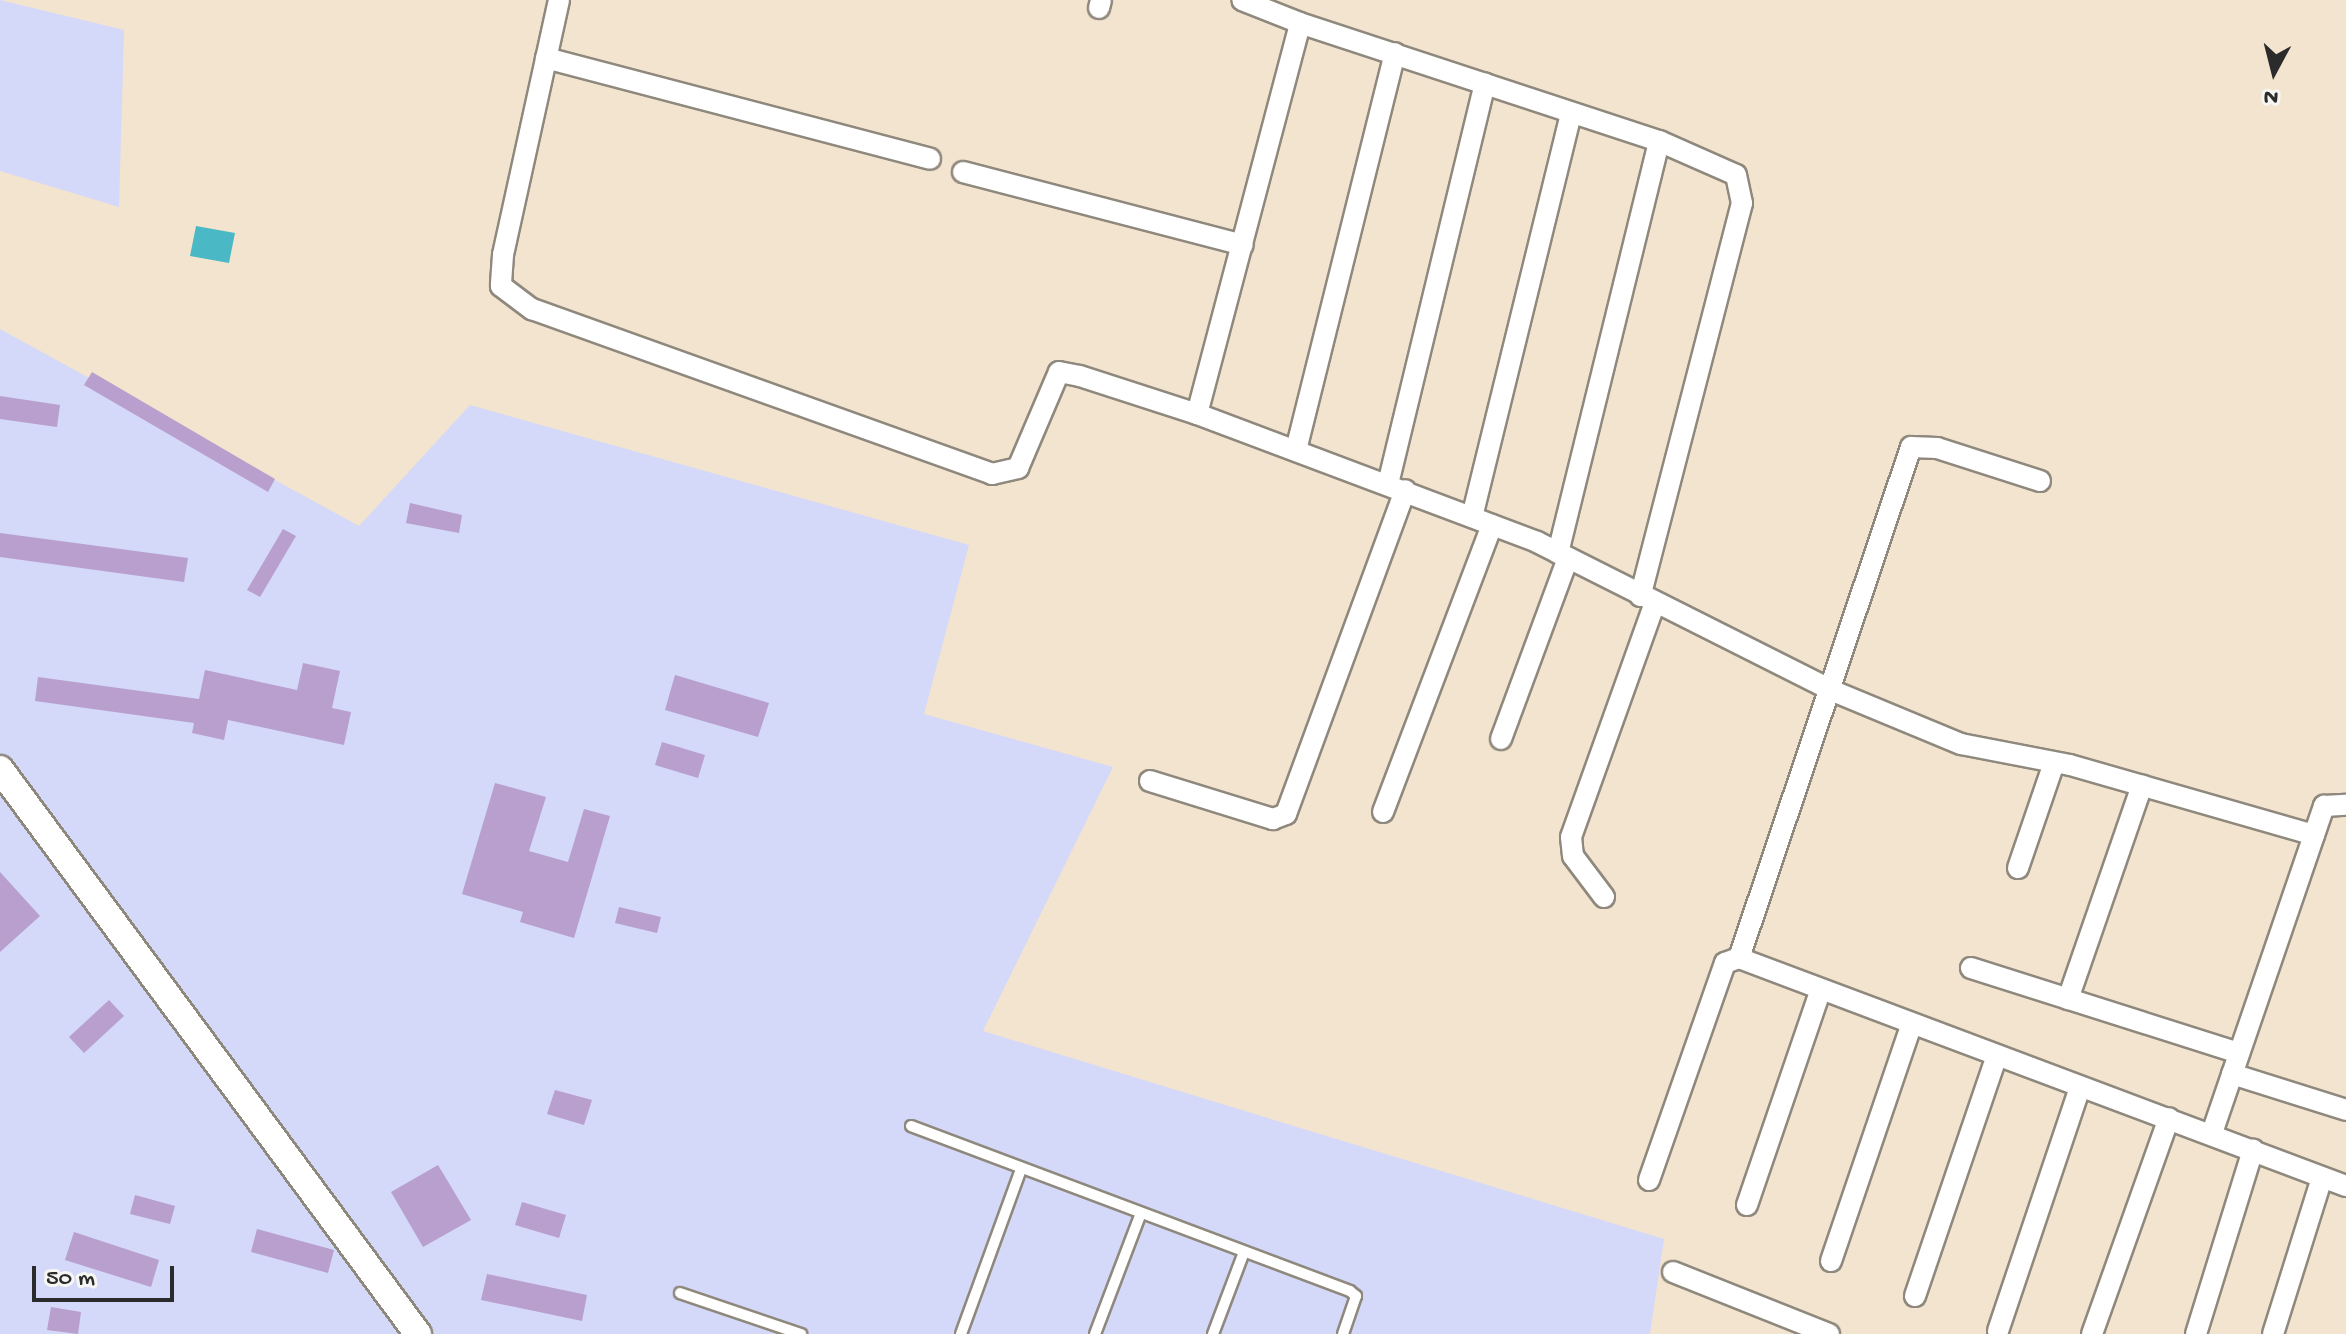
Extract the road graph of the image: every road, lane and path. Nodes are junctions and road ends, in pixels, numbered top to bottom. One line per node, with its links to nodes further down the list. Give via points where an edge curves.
1 (559, 0): 5 (street)
2 (1242, 0): 3 (street)
3 (1300, 23): 4 (street); 11 (street)
4 (1395, 53): 6 (street); 13 (street)
5 (546, 58): 9 (street); 12 (street, via 503,255 501,286 532,309 992,474 1018,468 1059,372)
6 (1485, 84): 7 (street); 15 (street)
7 (1571, 114): 8 (street); 16 (street)
8 (1659, 141): 18 (street); 19 (street, via 1736,175 1742,203)
9 (930, 159)
10 (963, 172): 11 (street)
11 (1243, 245): 12 (street)
12 (1197, 414): 13 (street)
13 (1296, 450): 15 (street)
14 (2040, 481): 20 (street, via 1937,448 1911,447)
15 (1396, 487): 16 (street); 24 (street, via 1286,814 1273,819)
16 (1472, 517): 17 (street)
17 (1492, 525): 18 (street); 27 (street)
18 (1563, 556): 19 (street); 21 (street)
19 (1648, 599): 20 (street); 30 (street, via 1571,837 1573,856)
20 (1833, 691): 22 (street, via 1961,744); 31 (street)
21 (1501, 739)
22 (2054, 763): 25 (street); 29 (street)
23 (0, 769): 57 (street)
24 (1150, 781)
25 (2142, 785): 28 (street); 34 (street)
26 (2346, 805): 28 (street, via 2335,801 2324,806)
27 (1383, 812)
28 (2314, 835): 36 (street)
29 (2018, 868)
30 (1604, 897)
31 (1739, 958): 33 (street); 47 (street, via 1725,963)
32 (1971, 968): 34 (street)
33 (1820, 992): 35 (street); 49 (street)
34 (2068, 999): 36 (street)
35 (1911, 1026): 37 (street); 52 (street)
36 (2239, 1053): 38 (street)
37 (1996, 1058): 39 (street); 55 (street)
38 (2232, 1074): 40 (street); 43 (street)
39 (2080, 1087): 41 (street); 56 (street)
40 (2346, 1110)
41 (2169, 1118): 43 (street); 64 (street)
42 (911, 1126): 45 (lane)
43 (2212, 1133): 44 (street)
44 (2253, 1150): 46 (street); 65 (street)
45 (1021, 1169): 50 (lane); 59 (lane)
46 (2322, 1178): 48 (street); 66 (street)
47 (1649, 1180)
48 (2346, 1186)
49 (1747, 1205)
50 (1141, 1213): 51 (lane); 60 (lane)
51 (1244, 1252): 61 (lane); 62 (lane, via 1350,1291 1356,1296)
52 (1831, 1261)
53 (1673, 1272): 63 (street)
54 (680, 1293): 58 (lane)
55 (1915, 1296)
56 (1998, 1331)
57 (418, 1334)
58 (801, 1334)
59 (961, 1334)
60 (1095, 1334)
61 (1213, 1334)
62 (1343, 1334)
63 (1829, 1334)
64 (2092, 1334)
65 (2196, 1334)
66 (2273, 1334)

